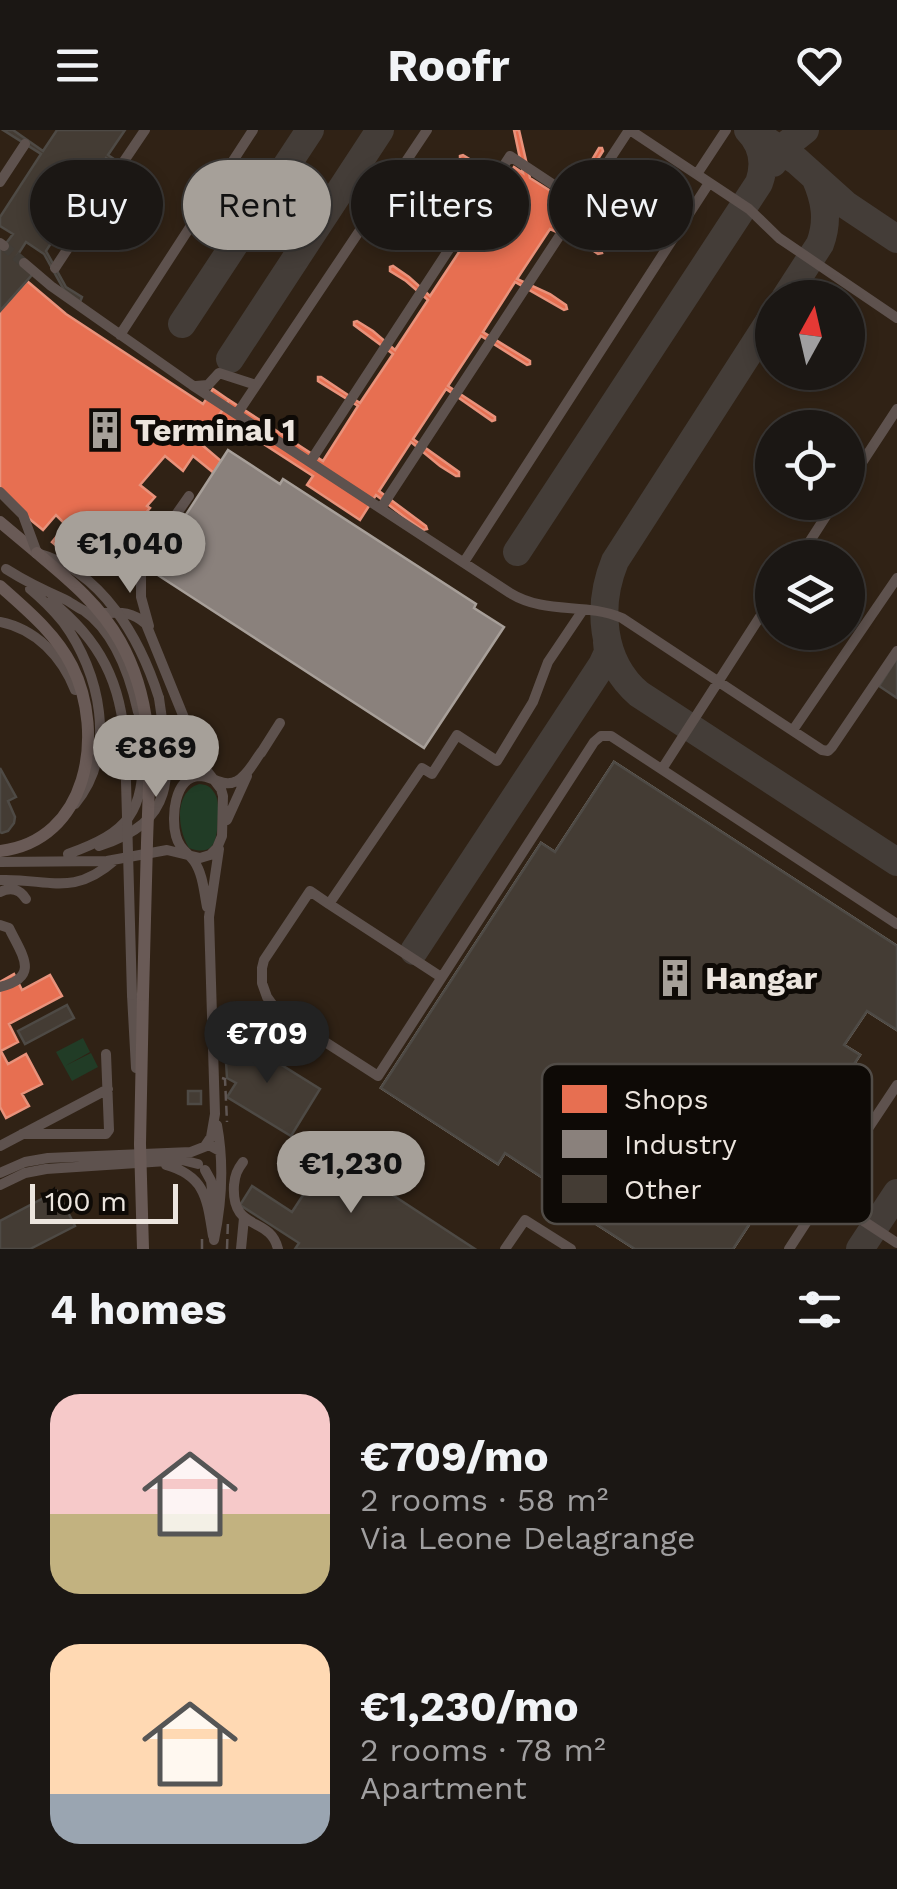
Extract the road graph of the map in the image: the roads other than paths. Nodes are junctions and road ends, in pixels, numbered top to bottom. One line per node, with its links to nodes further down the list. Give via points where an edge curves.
1 (144, 130): 14 (street)
2 (253, 130): 16 (street)
3 (427, 130): 18 (street)
4 (629, 130): 7 (street); 8 (street)
5 (726, 130): 8 (street)
6 (29, 138): 9 (street)
7 (609, 160)
8 (697, 174): 11 (street)
9 (0, 182)
10 (549, 182): 22 (street, via 510,156)
11 (709, 183): 15 (street); 28 (street)
12 (550, 250): 25 (street)
13 (24, 264): 14 (street)
14 (46, 282): 16 (street)
15 (897, 318)
16 (120, 335): 17 (street)
17 (192, 385): 18 (street, via 208,385 218,373); 20 (street)
18 (256, 385): 20 (street)
19 (897, 409): 21 (street)
20 (237, 414): 22 (street)
21 (865, 458)
22 (310, 462): 25 (street)
23 (0, 492): 27 (street, bridge, via 22,516)
24 (189, 496): 37 (street, via 141,565)
25 (381, 508): 28 (street)
26 (0, 522): 27 (main road)
27 (37, 553): 42 (street, bridge, via 70,568 113,607 168,716); 69 (main road, bridge, via 83,592 114,631 136,674 148,721)
28 (464, 562): 34 (street, via 526,603)
29 (3, 567): 31 (street); 33 (street)
30 (897, 578): 41 (street)
31 (24, 583): 47 (street, via 68,630 98,700 95,766); 69 (street, bridge, via 68,614 95,645 118,697)
32 (1, 588): 43 (main road, via 46,629 72,665)
33 (80, 609): 37 (street, via 126,614); 50 (street, via 114,647 130,681 142,730 142,776 136,807 124,824)
34 (583, 610): 39 (street, via 622,618); 57 (street, via 496,761 457,735 432,774 422,768)
35 (0, 622): 43 (street, via 27,632 60,662 84,715)
36 (755, 624): 39 (street)
37 (151, 632): 46 (street)
38 (897, 651): 41 (street, via 828,751)
39 (718, 680): 41 (street); 45 (street)
40 (280, 723): 44 (street)
41 (792, 730)
42 (168, 740): 46 (street, via 180,764); 50 (street, via 162,796 151,818 126,836)
43 (88, 744): 47 (main road, via 82,782)
44 (262, 750): 46 (street, via 242,778); 48 (street)
45 (662, 768): 59 (street); 61 (street, via 611,736 594,742)
46 (209, 778): 48 (street, via 224,796); 51 (street, via 189,779 175,805 176,838)
47 (61, 820): 52 (main road)
48 (223, 830): 49 (street)
49 (220, 842): 51 (street, via 206,857); 58 (street)
50 (68, 854): 52 (street)
51 (188, 854): 53 (street, via 163,851); 58 (street)
52 (2, 856): 53 (street)
53 (115, 860): 54 (street, via 67,884)
54 (0, 880)
55 (0, 892): 56 (street, via 12,889)
56 (26, 899)
57 (328, 904): 61 (street); 61 (street, via 310,891 262,968 272,1006 306,1030 378,1076)
58 (210, 917): 66 (street)
59 (897, 924)
60 (0, 925): 62 (street, via 9,928 26,972)
61 (441, 977)
62 (0, 987)
63 (106, 1054): 65 (street)
64 (897, 1085): 67 (street)
65 (108, 1089): 68 (street); 68 (street, via 106,1134)
66 (214, 1114): 71 (street, via 212,1137); 72 (street)
67 (872, 1123)
68 (22, 1134): 70 (street)
69 (140, 1144): 84 (main road, bridge)
70 (0, 1145)
71 (203, 1147): 72 (street); 73 (street); 77 (street, via 197,1156)
72 (220, 1151): 76 (street)
73 (88, 1161): 74 (street); 78 (street, via 32,1160)
74 (156, 1162): 77 (street); 82 (street, via 196,1180 206,1198)
75 (243, 1162): 79 (street, via 234,1194)
76 (220, 1164): 77 (street); 82 (street, via 220,1211)
77 (202, 1167): 82 (street, via 214,1193)
78 (1, 1179)
79 (244, 1218): 85 (street); 86 (street, via 270,1233)
80 (805, 1224): 89 (street)
81 (868, 1224): 83 (street)
82 (210, 1241)
83 (897, 1243)
84 (142, 1249)
85 (242, 1249)
86 (278, 1249)
87 (505, 1249): 88 (street, via 525,1220)
88 (571, 1249)
89 (789, 1249)

